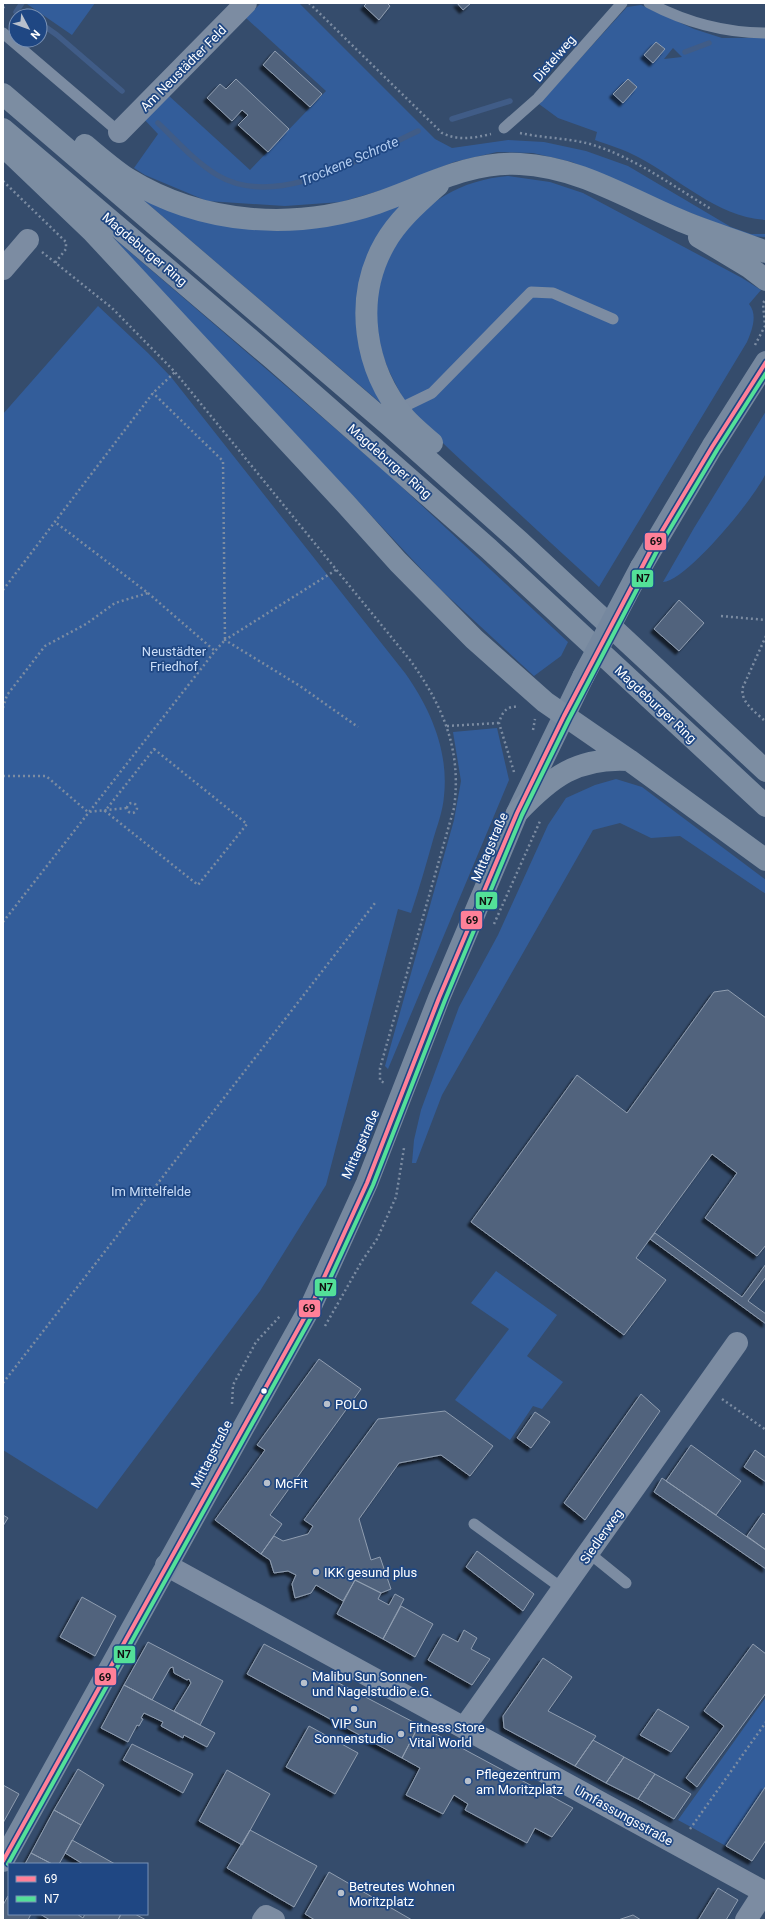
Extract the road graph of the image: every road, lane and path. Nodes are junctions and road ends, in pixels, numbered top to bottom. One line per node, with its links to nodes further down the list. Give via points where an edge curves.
1 (6, 3): 6 (path)
2 (246, 3): 13 (street, Am Neustädter Feld)
3 (309, 3): 11 (path, via 442,133 452,137 470,138)
4 (622, 3): 11 (lane, Distelweg, via 538,98)
5 (649, 3): 8 (lane, via 665,12 706,26 746,33)
6 (3, 8)
7 (3, 33): 13 (lane)
8 (766, 33)
9 (3, 89): 15 (highway, via 26,95 113,168 138,184 182,204 223,216 260,221 286,221 329,216 377,203)
10 (3, 94): 30 (highway, Magdeburger Ring, via 384,421)
11 (504, 128): 17 (path, via 604,149 634,162)
12 (3, 129): 52 (highway, Magdeburger Ring, via 489,549)
13 (119, 132)
14 (3, 146): 42 (highway, via 92,231 425,591 496,660)
15 (451, 176): 18 (highway, via 498,164 550,168 605,185); 28 (highway, via 422,199 397,226 377,258 370,277 366,309 369,347 383,384)
16 (3, 181): 21 (path, via 66,242 66,249)
17 (712, 210)
18 (678, 220): 20 (highway); 23 (highway, via 702,239)
19 (28, 240): 21 (path); 22 (street)
20 (763, 249)
21 (55, 263): 26 (path, via 112,308)
22 (3, 269)
23 (766, 280)
24 (613, 319): 28 (lane, via 553,293 531,292 432,393)
25 (766, 362): 42 (street, Mittagstraße, bridge, via 712,447 642,567)
26 (175, 372): 27 (path); 31 (path)
27 (153, 394): 29 (path); 37 (path, via 223,461)
28 (399, 409): 30 (highway, via 413,426 506,512)
29 (55, 522): 32 (path); 33 (path)
30 (519, 541): 49 (highway, Magdeburger Ring)
31 (336, 570): 37 (path); 45 (path, via 412,664)
32 (3, 590)
33 (148, 593): 38 (path); 39 (path, via 116,603 86,624 45,646 7,695)
34 (721, 616): 35 (path)
35 (766, 620)
36 (766, 636): 43 (path, via 742,687 744,700)
37 (225, 640): 38 (path); 46 (path, via 300,686)
38 (215, 651): 55 (path)
39 (3, 708)
40 (524, 708): 44 (path, via 507,708)
41 (535, 716): 47 (path)
42 (564, 716): 48 (highway); 56 (street, Mittagstraße)
43 (766, 722)
44 (500, 723): 45 (path); 50 (path)
45 (447, 726): 62 (path, via 456,773 454,808 380,1068 380,1081 388,1083)
46 (358, 727)
47 (532, 736)
48 (629, 760): 56 (highway, via 609,759 578,766 554,778); 58 (highway)
49 (766, 771)
50 (515, 775)
51 (3, 776): 55 (path, via 46,776)
52 (766, 806)
53 (127, 808): 53 (path, via 133,813 138,808 132,803); 54 (path)
54 (105, 811): 54 (path, via 154,749 247,824 198,885); 55 (path)
55 (88, 812): 60 (path)
56 (517, 813): 73 (street, Mittagstraße, via 439,998 367,1183 316,1295)
57 (542, 816): 61 (path)
58 (766, 860)
59 (375, 903): 67 (path)
60 (3, 922)
61 (492, 930)
62 (384, 1090)
63 (405, 1141): 64 (path, via 396,1198 377,1239)
64 (338, 1306)
65 (286, 1310): 69 (path, Mittagstraße, via 256,1342 233,1385)
66 (737, 1343): 68 (street, Siedlerweg)
67 (3, 1384)
68 (706, 1387): 70 (path); 72 (street, Siedlerweg)
69 (232, 1406)
70 (766, 1430)
71 (474, 1524): 75 (lane)
72 (589, 1554): 74 (lane); 75 (street, Siedlerweg)
73 (166, 1566): 77 (street, Umfassungsstraße); 79 (street, Mittagstraße)
74 (626, 1583)
75 (564, 1589): 77 (street, Siedlerweg)
76 (766, 1722): 78 (path)
77 (464, 1728): 78 (street, Umfassungsstraße)
78 (678, 1845): 80 (street, Umfassungsstraße)
79 (3, 1861)
80 (765, 1892): 81 (street)
81 (746, 1920)

